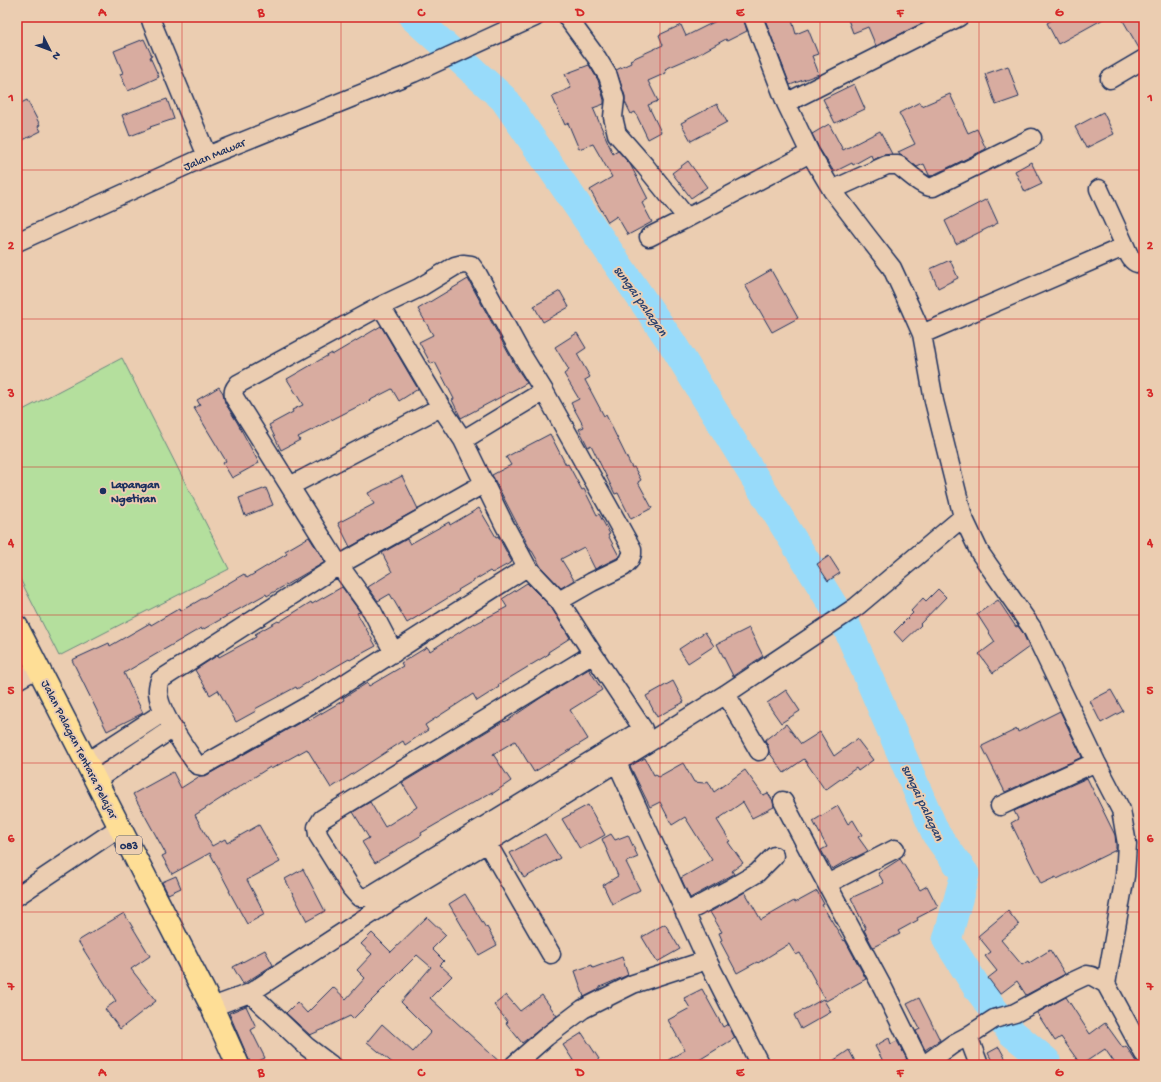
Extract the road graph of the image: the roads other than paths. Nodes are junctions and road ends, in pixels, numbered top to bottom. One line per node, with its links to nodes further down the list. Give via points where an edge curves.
1 (150, 17): 11 (street)
2 (535, 17): 11 (street, Jalan Mawar, via 413,73)
3 (568, 17): 14 (street, via 608,76 616,99 613,117 617,134)
4 (753, 17): 8 (street)
5 (959, 17): 8 (street)
6 (1144, 59): 7 (street)
7 (1110, 79)
8 (786, 103): 10 (street)
9 (1032, 138): 13 (street, via 934,187 924,185 893,164)
10 (810, 153): 13 (street); 14 (street)
11 (207, 156): 16 (street, Jalan Mawar)
12 (1099, 189): 17 (street)
13 (832, 190): 20 (street, via 892,268)
14 (687, 218): 15 (street)
15 (650, 237)
16 (18, 240)
17 (1125, 246): 18 (street, via 1134,262); 20 (street)
18 (1144, 264)
19 (381, 306): 21 (street, via 419,288 455,266 471,266); 22 (street); 25 (street, via 234,388 234,397)
20 (922, 334): 26 (street, via 934,401)
21 (544, 391): 23 (street); 29 (street, via 632,549 629,561 623,567)
22 (441, 407): 23 (street); 25 (street)
23 (463, 440): 24 (street)
24 (485, 483): 27 (street); 28 (street)
25 (290, 486): 27 (street)
26 (963, 517): 35 (street, via 856,607); 39 (street, via 980,553 1032,628)
27 (339, 565): 31 (street, via 372,611); 36 (street, via 160,680 157,690)
28 (527, 567): 29 (street); 31 (street)
29 (559, 601): 32 (street)
30 (17, 627): 33 (main road, Jalan Palagan Tentara Pelajar / 083)
31 (394, 653): 37 (street, via 202,766 197,766)
32 (592, 654): 47 (street, via 643,729); 47 (street, via 322,819 317,827 318,835 359,897 368,897)
33 (38, 668): 34 (street); 41 (main road, Jalan Palagan Tentara Pelajar / 083)
34 (17, 680)
35 (726, 694): 38 (street); 40 (street)
36 (164, 712): 37 (street); 41 (street)
37 (173, 728): 41 (street)
38 (759, 751)
39 (1096, 762): 43 (street); 54 (street, via 1121,810 1127,844)
40 (617, 763): 45 (street); 51 (street)
41 (91, 771): 44 (main road, Jalan Palagan Tentara Pelajar / 083)
42 (783, 802): 49 (street)
43 (1000, 806)
44 (120, 827): 50 (street); 56 (main road, Jalan Palagan Tentara Pelajar / 083)
45 (487, 843): 47 (street); 52 (street)
46 (895, 849): 49 (street)
47 (456, 852): 55 (street, via 398,897)
48 (774, 856): 51 (street, via 757,873)
49 (827, 884): 63 (street)
50 (17, 896)
51 (685, 913): 53 (street)
52 (551, 954)
53 (707, 960): 61 (street, via 633,984 583,1009); 62 (street)
54 (1106, 984): 57 (street, via 1087,975 1015,1013 994,1018); 58 (street)
55 (250, 993): 56 (street); 60 (street, via 307,1047)
56 (212, 1007): 59 (main road, Jalan Palagan Tentara Pelajar / 083)
57 (968, 1036): 63 (street); 64 (street)
58 (1144, 1054)
59 (238, 1065)
60 (331, 1065)
61 (514, 1065)
62 (760, 1065)
63 (922, 1065)
64 (980, 1065)

